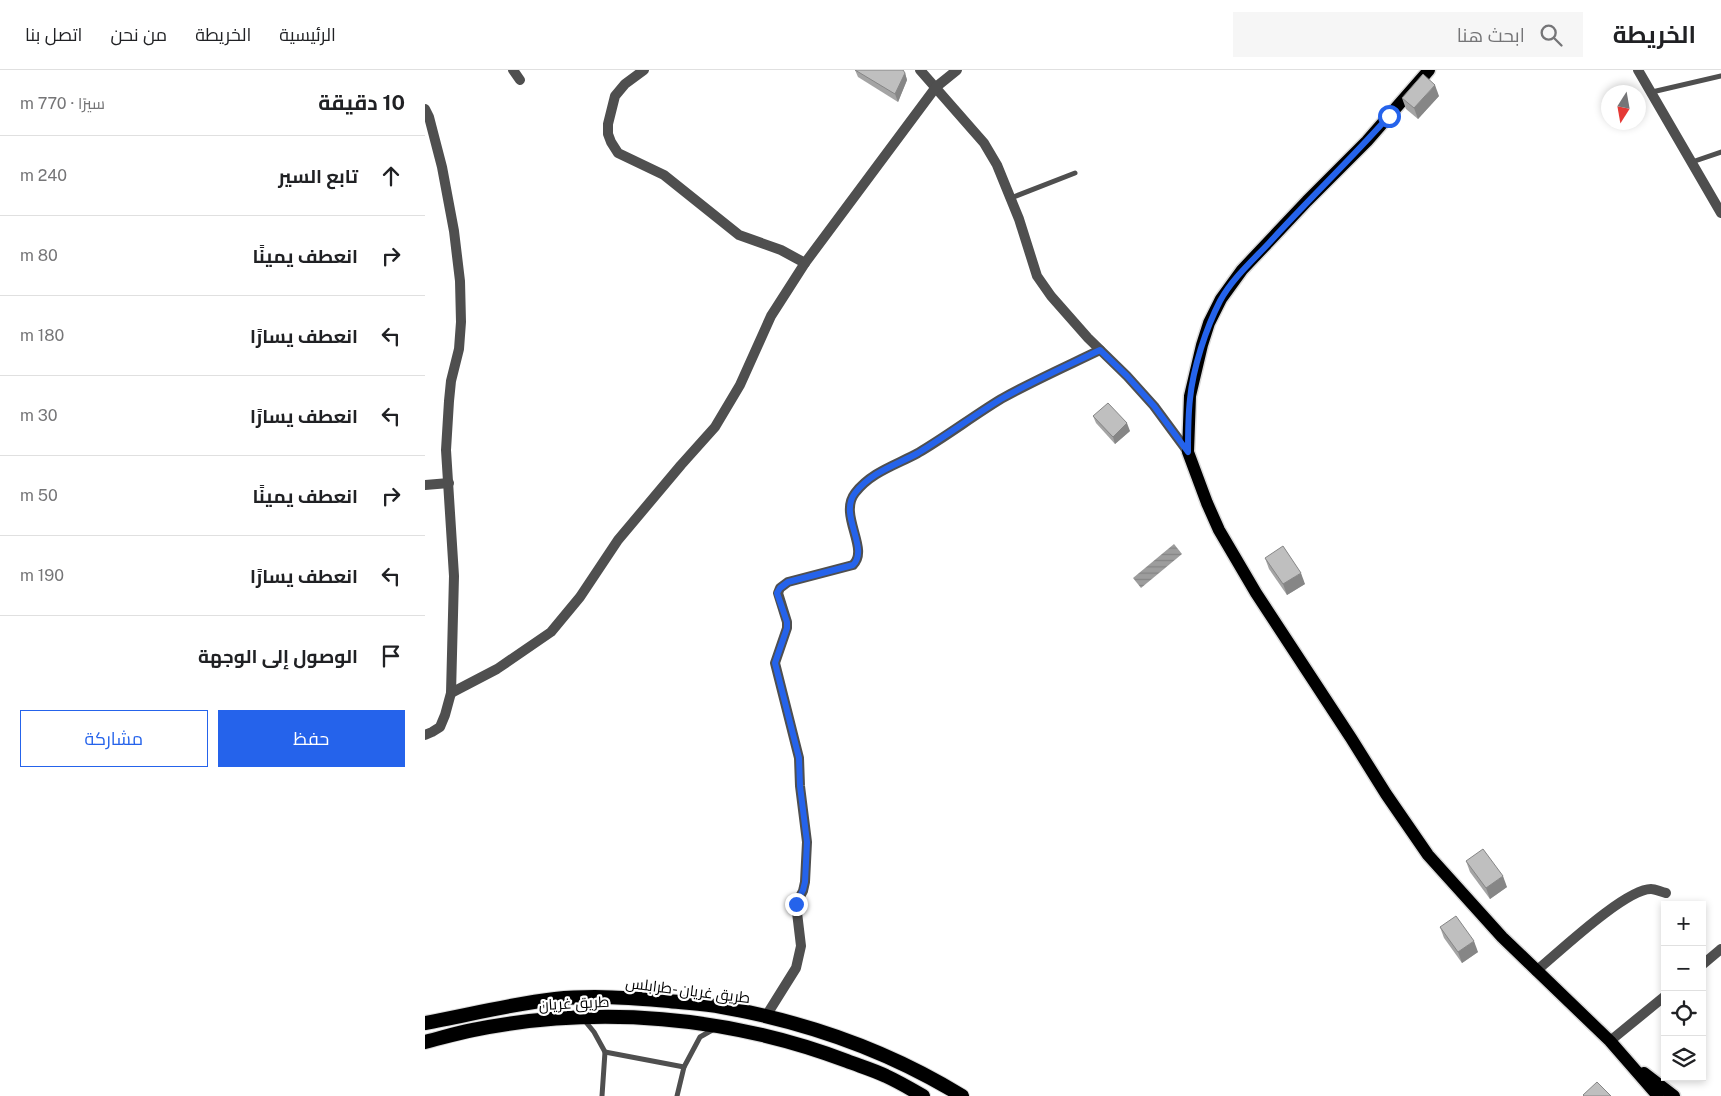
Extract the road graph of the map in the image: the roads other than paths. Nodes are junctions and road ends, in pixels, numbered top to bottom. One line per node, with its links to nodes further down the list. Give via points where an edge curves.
1 (513, 70): 8 (street)
2 (644, 70): 17 (street, via 615,96 608,134 619,153 664,175 739,235 781,250)
3 (920, 70): 9 (street)
4 (957, 70): 9 (street)
5 (1429, 70): 19 (main road, via 1367,141 1242,270 1221,299 1209,323 1190,396)
6 (1638, 70): 10 (street)
7 (1721, 76): 10 (lane)
8 (520, 80)
9 (936, 87): 15 (street, via 984,143); 17 (street)
10 (1651, 92): 13 (street)
11 (425, 109): 20 (street, via 442,167 460,281 459,349 451,381 446,450)
12 (1721, 152): 13 (lane)
13 (1691, 162): 16 (street)
14 (1075, 173): 15 (lane)
15 (1011, 198): 18 (street, via 1037,276 1072,321)
16 (1721, 213)
17 (805, 263): 22 (street, via 771,316 740,385 715,427 619,540 564,617 551,632 497,669)
18 (1100, 350): 19 (street, via 1154,406); 29 (street, via 1001,399 918,453 878,472 855,492 850,504 859,553 857,561 853,565 788,582 777,593 787,628 775,663 799,758 807,860 803,890 796,904 801,946 799,960)
19 (1188, 452): 27 (main road, via 1219,530 1394,806 1428,855)
20 (449, 483): 21 (street); 22 (street, via 454,576)
21 (425, 485)
22 (451, 693): 23 (street, via 440,727)
23 (425, 735)
24 (1666, 893): 27 (street, via 1651,889 1622,901)
25 (1721, 949): 26 (street)
26 (1706, 962)
27 (1536, 971): 34 (main road)
28 (1661, 999): 34 (street)
29 (766, 1016): 31 (highway, طريق غريان -طرابلس, via 719,1006 625,997 557,999); 43 (highway, طريق غريان -طرابلس, via 828,1034 892,1059)
30 (581, 1017): 32 (highway, طريق غريان, via 629,1017); 33 (highway, طريق غريان, via 503,1024); 37 (lane)
31 (425, 1024)
32 (719, 1026): 38 (lane, via 700,1037); 42 (highway, طريق غريان, via 823,1052 885,1076)
33 (445, 1037): 35 (highway, طريق غريان); 36 (highway)
34 (1610, 1041): 39 (main road)
35 (425, 1042)
36 (425, 1052)
37 (605, 1052): 38 (lane); 40 (lane)
38 (684, 1067): 41 (lane)
39 (1635, 1068): 44 (main road); 45 (main road)
40 (602, 1096)
41 (677, 1096)
42 (923, 1096)
43 (962, 1096)
44 (1658, 1096)
45 (1674, 1096)

